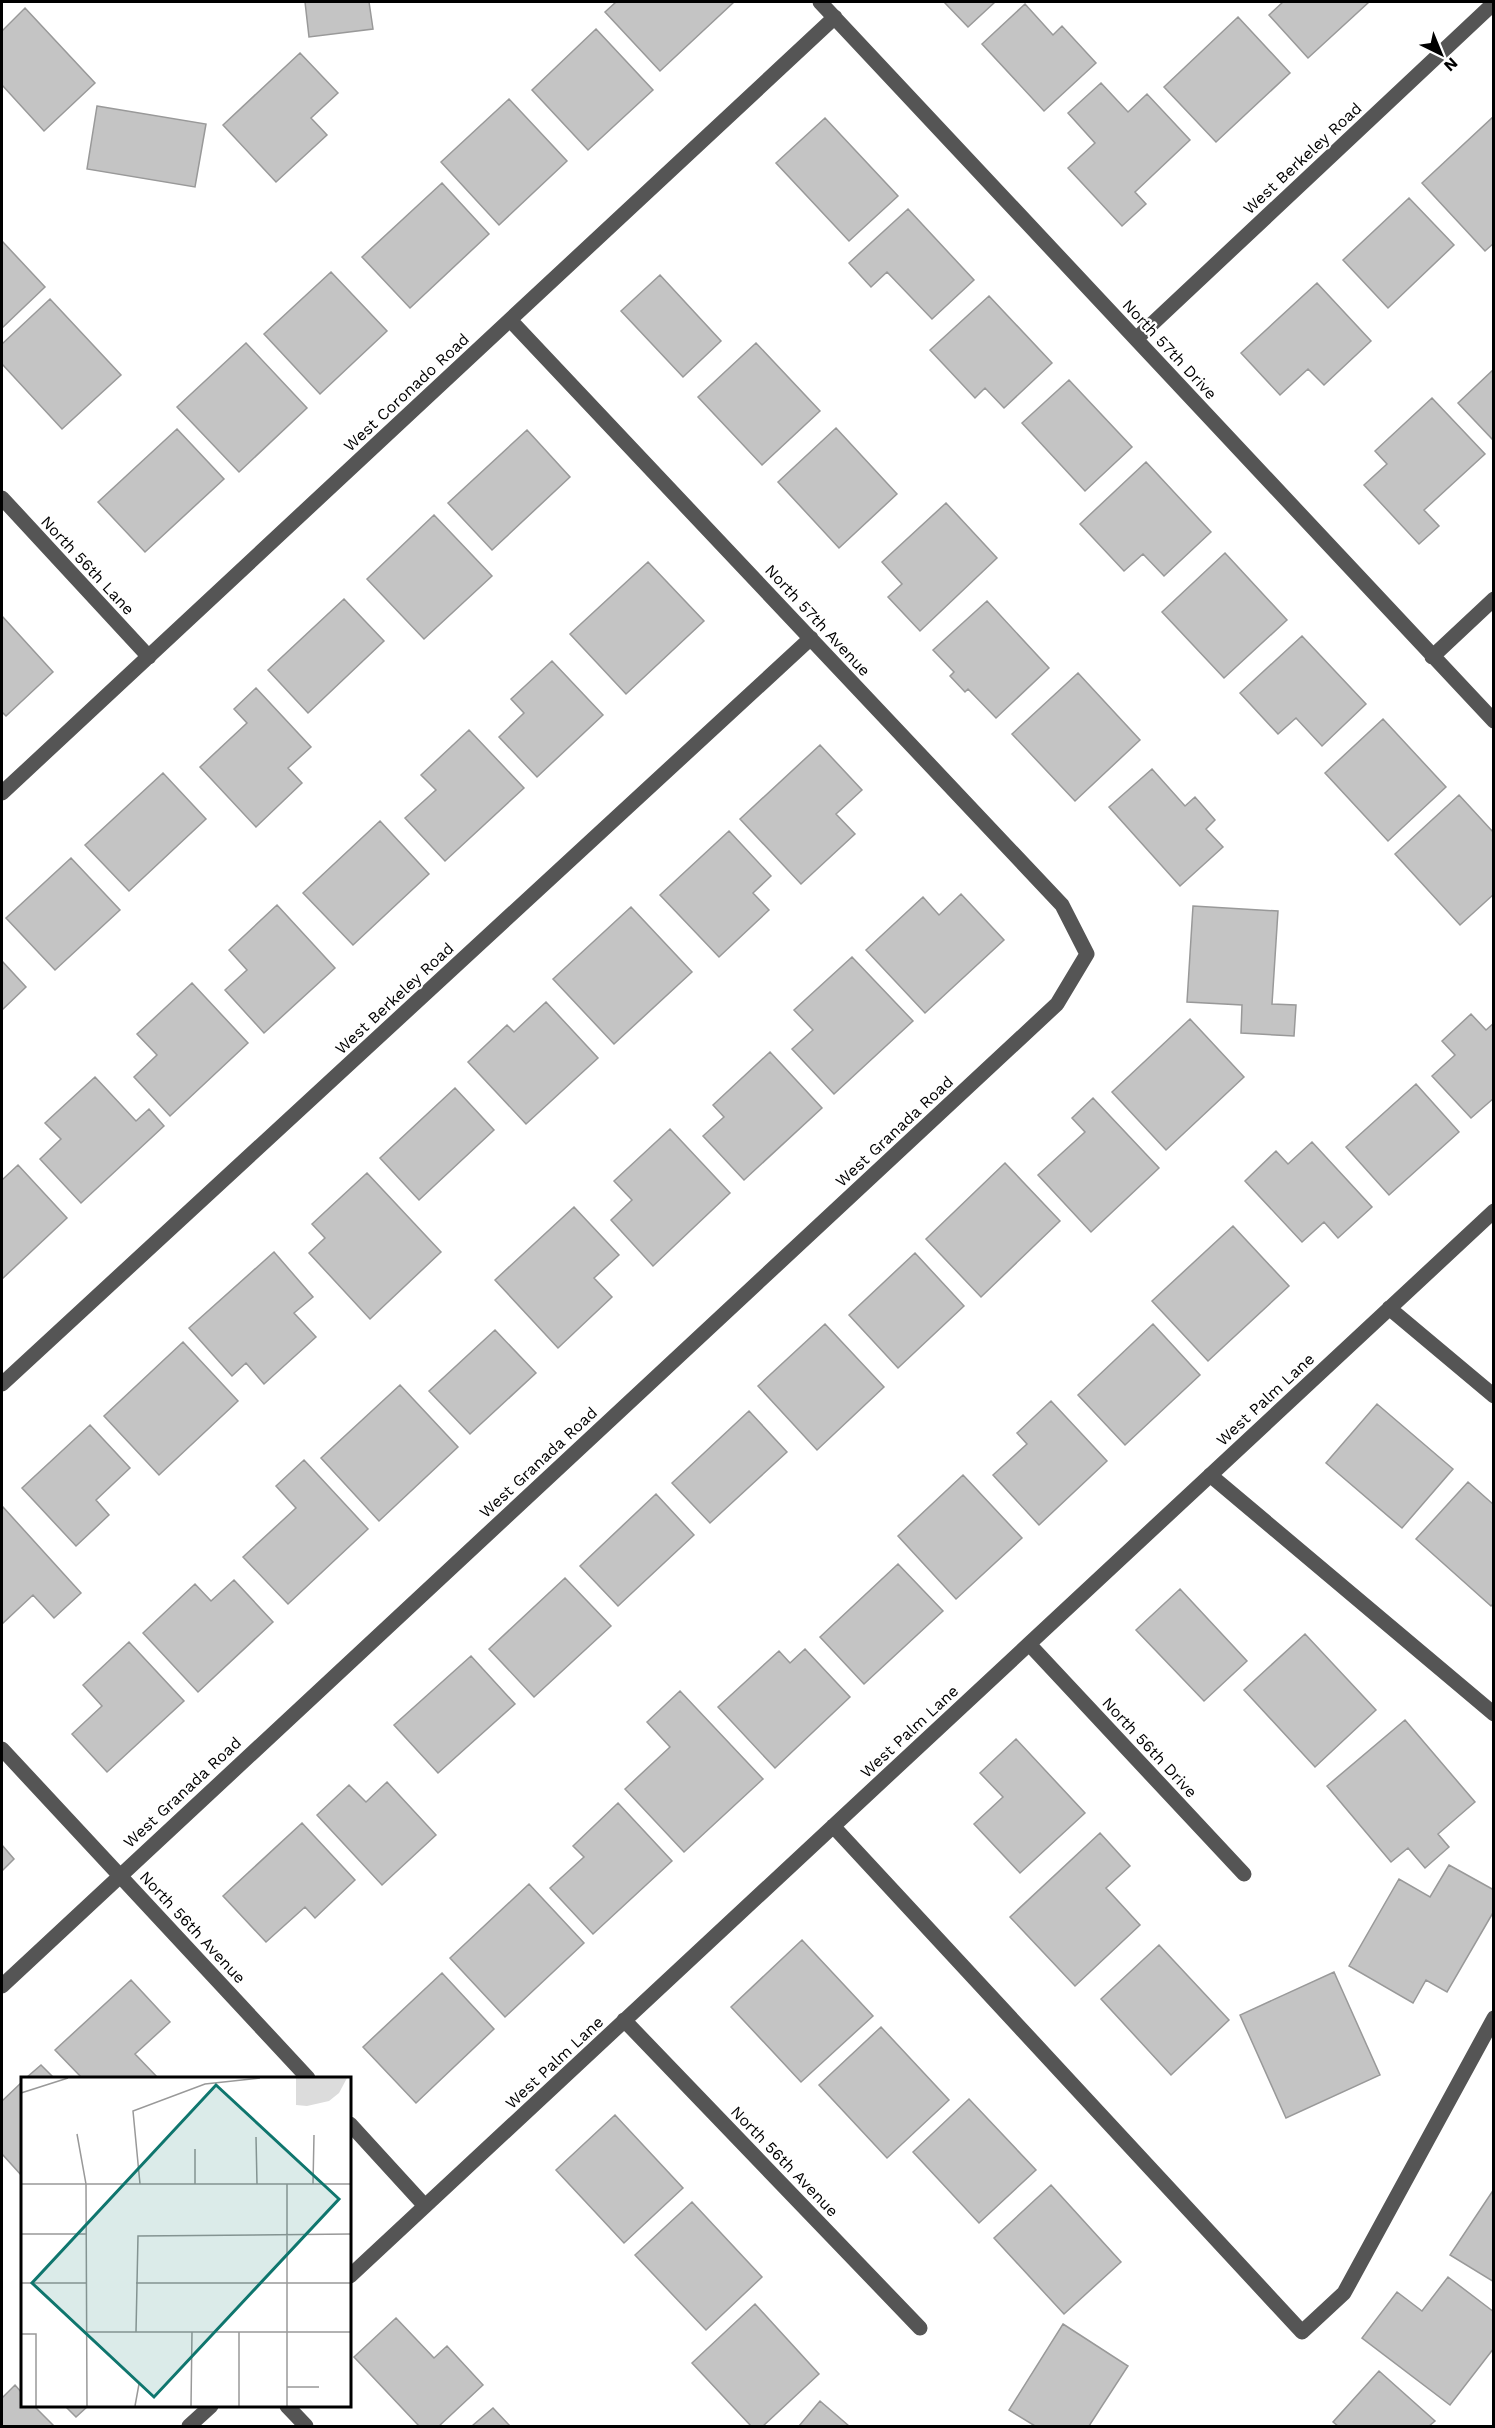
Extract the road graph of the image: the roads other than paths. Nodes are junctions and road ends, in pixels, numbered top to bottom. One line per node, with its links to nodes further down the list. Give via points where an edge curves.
1 (820, 2): 3 (street, North 57th Drive)
2 (1494, 3): 5 (street, West Berkeley Road)
3 (835, 18): 4 (street, West Coronado Road); 5 (street, North 57th Drive)
4 (510, 320): 8 (street, North 57th Avenue); 9 (street, West Coronado Road)
5 (1136, 339): 10 (street, North 57th Drive)
6 (2, 498): 9 (street, North 56th Lane)
7 (1494, 599): 10 (street)
8 (811, 639): 13 (street, North 57th Avenue, via 1062,905); 16 (street, West Berkeley Road)
9 (149, 657): 12 (street, West Coronado Road)
10 (1432, 657): 11 (street, North 57th Drive)
11 (1494, 721)
12 (2, 794)
13 (1087, 954): 24 (street, West Granada Road, via 1057,1004)
14 (1494, 1211): 15 (street, West Palm Lane)
15 (1389, 1308): 17 (street); 18 (street, West Palm Lane)
16 (2, 1384)
17 (1494, 1396)
18 (1210, 1475): 19 (street, West Palm Lane); 20 (street)
19 (1029, 1644): 22 (street, West Palm Lane); 23 (street, North 56th Drive)
20 (1494, 1714)
21 (2, 1749): 24 (street, North 56th Avenue)
22 (833, 1827): 26 (street, via 1302,2332 1344,2293); 27 (street, West Palm Lane)
23 (1244, 1874)
24 (120, 1875): 25 (street, West Granada Road); 28 (street, North 56th Avenue)
25 (2, 1986)
26 (1494, 2018)
27 (624, 2020): 30 (street, West Palm Lane); 32 (street, North 56th Avenue)
28 (306, 2077)
29 (351, 2125): 30 (street)
30 (425, 2206): 31 (street, West Palm Lane)
31 (351, 2276)
32 (920, 2328)
33 (210, 2407): 35 (street)
34 (288, 2407): 36 (street)
35 (189, 2427)
36 (306, 2427)

